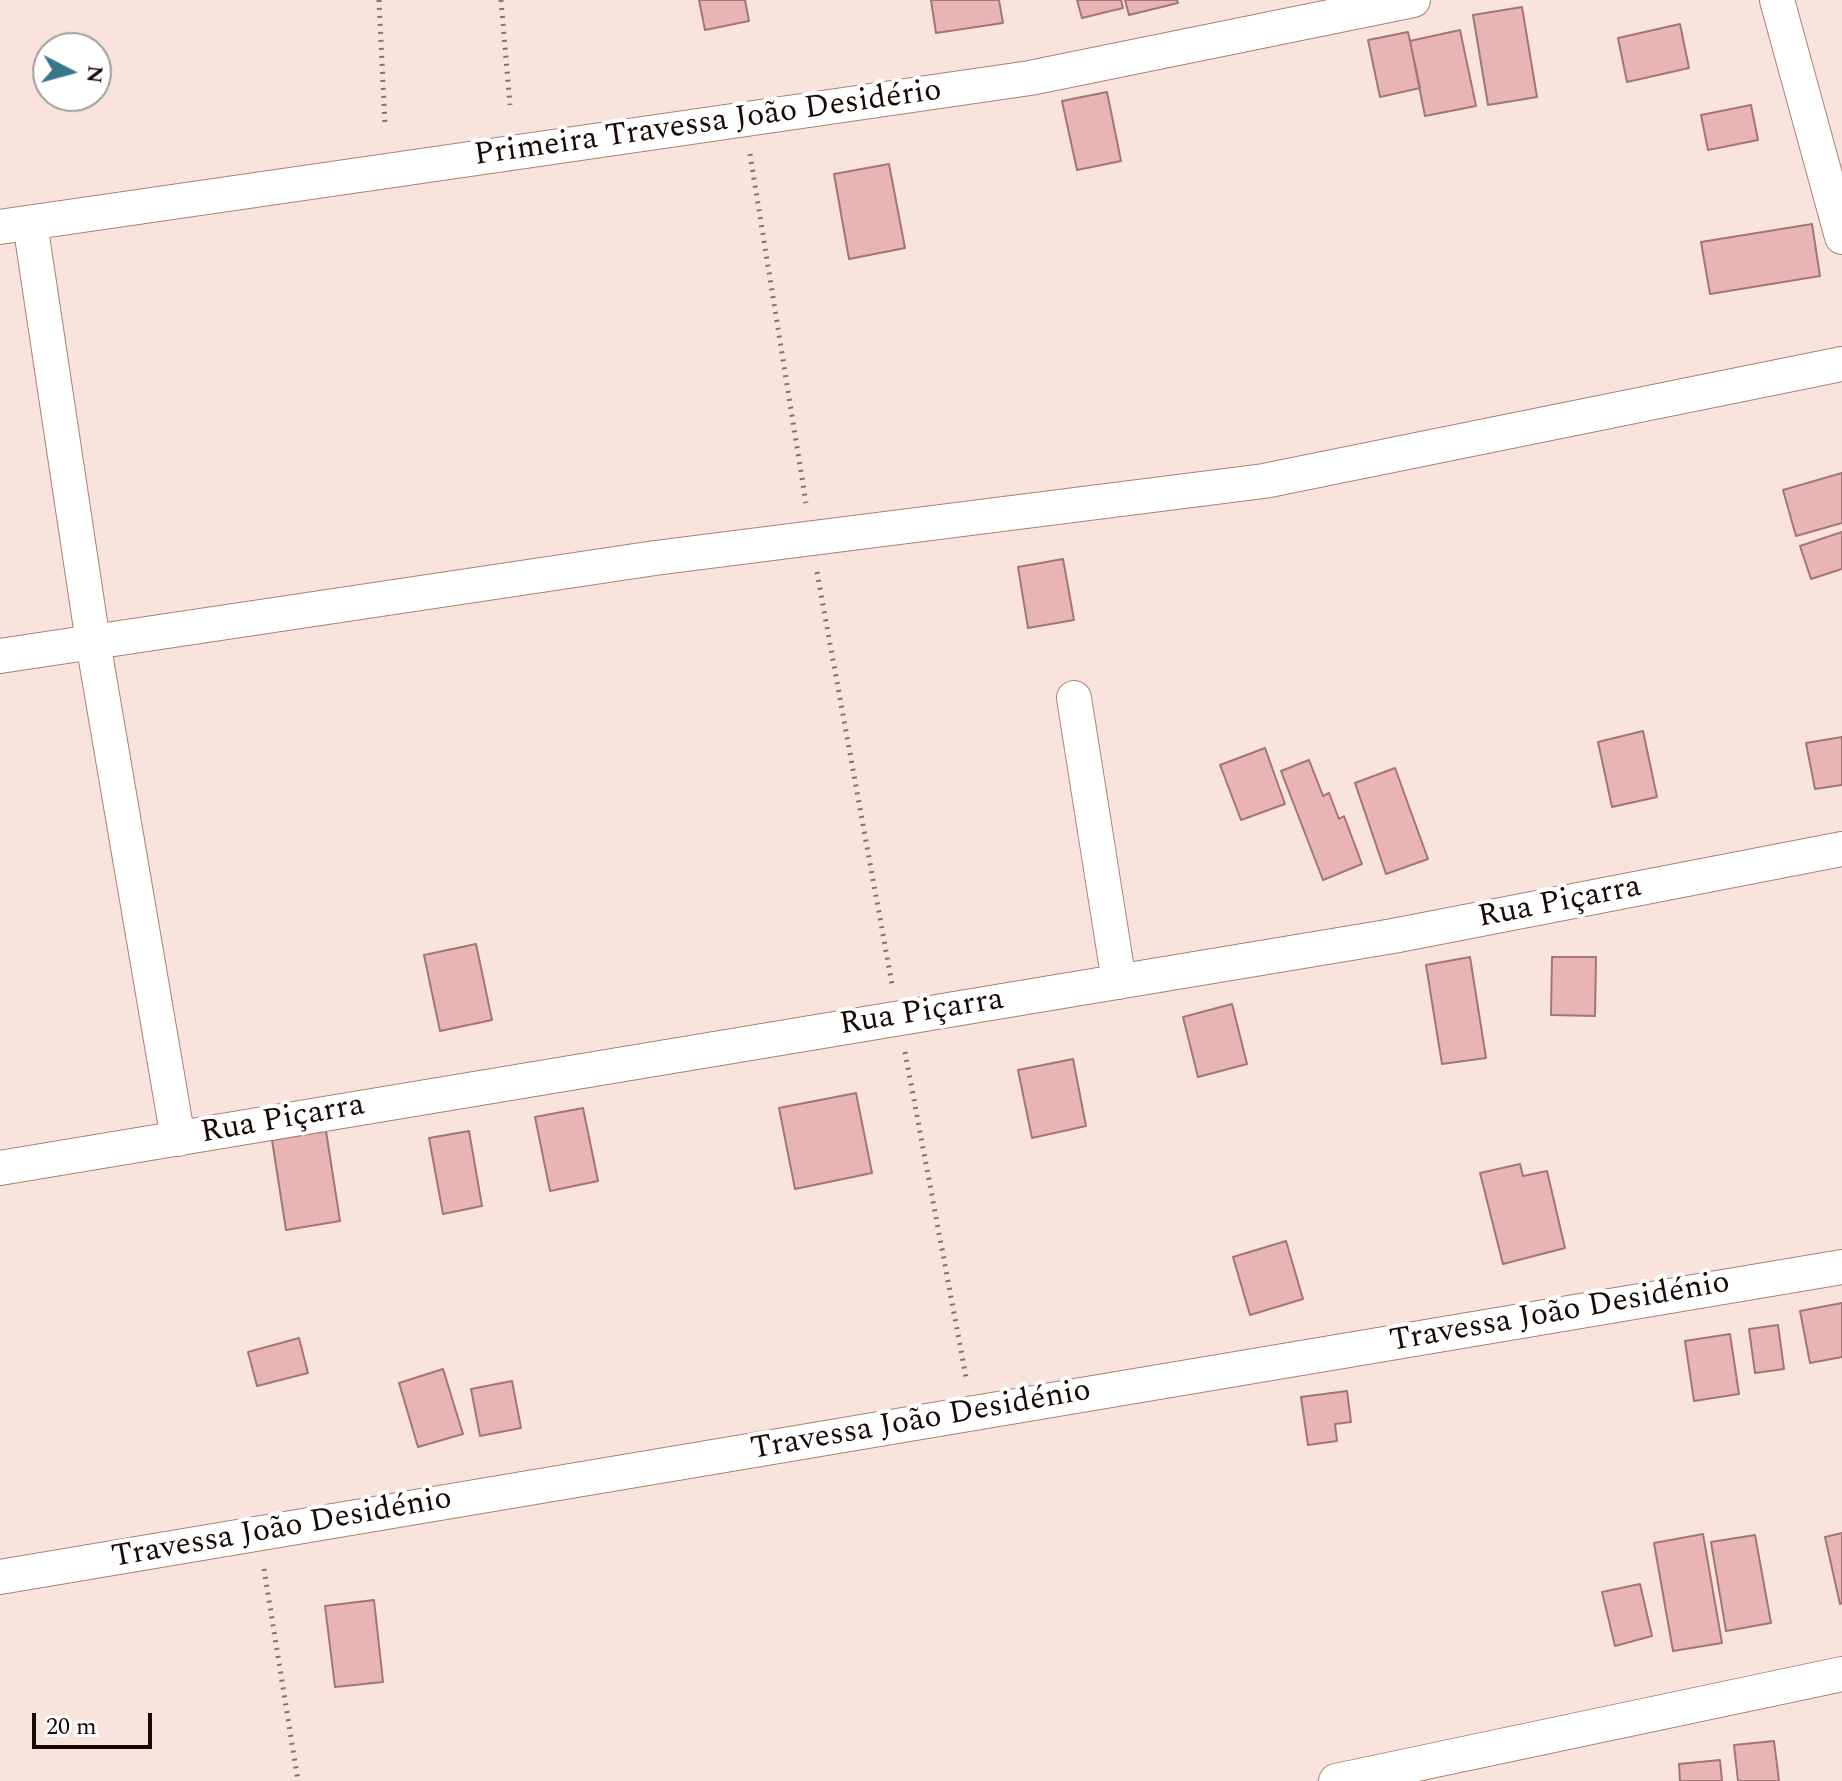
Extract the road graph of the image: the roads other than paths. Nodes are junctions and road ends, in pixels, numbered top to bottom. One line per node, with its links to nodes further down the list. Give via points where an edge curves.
1 (1413, 0): 3 (street, Primeira Travessa João Desidério, via 1030,78)
2 (1777, 0): 4 (street)
3 (15, 225): 6 (street)
4 (1842, 237)
5 (1842, 364): 6 (street, via 1264,481 811,538)
6 (93, 642): 7 (street); 11 (street)
7 (0, 656)
8 (1074, 698): 10 (street)
9 (1842, 849): 10 (street, Rua Piçarra, via 1393,936)
10 (1119, 982): 11 (street, Rua Piçarra)
11 (178, 1139): 12 (street, Rua Piçarra)
12 (0, 1168)
13 (1842, 1267): 14 (street, Travessa João Desidénio)
14 (0, 1577)
15 (1842, 1674): 16 (street)
16 (1336, 1781)

